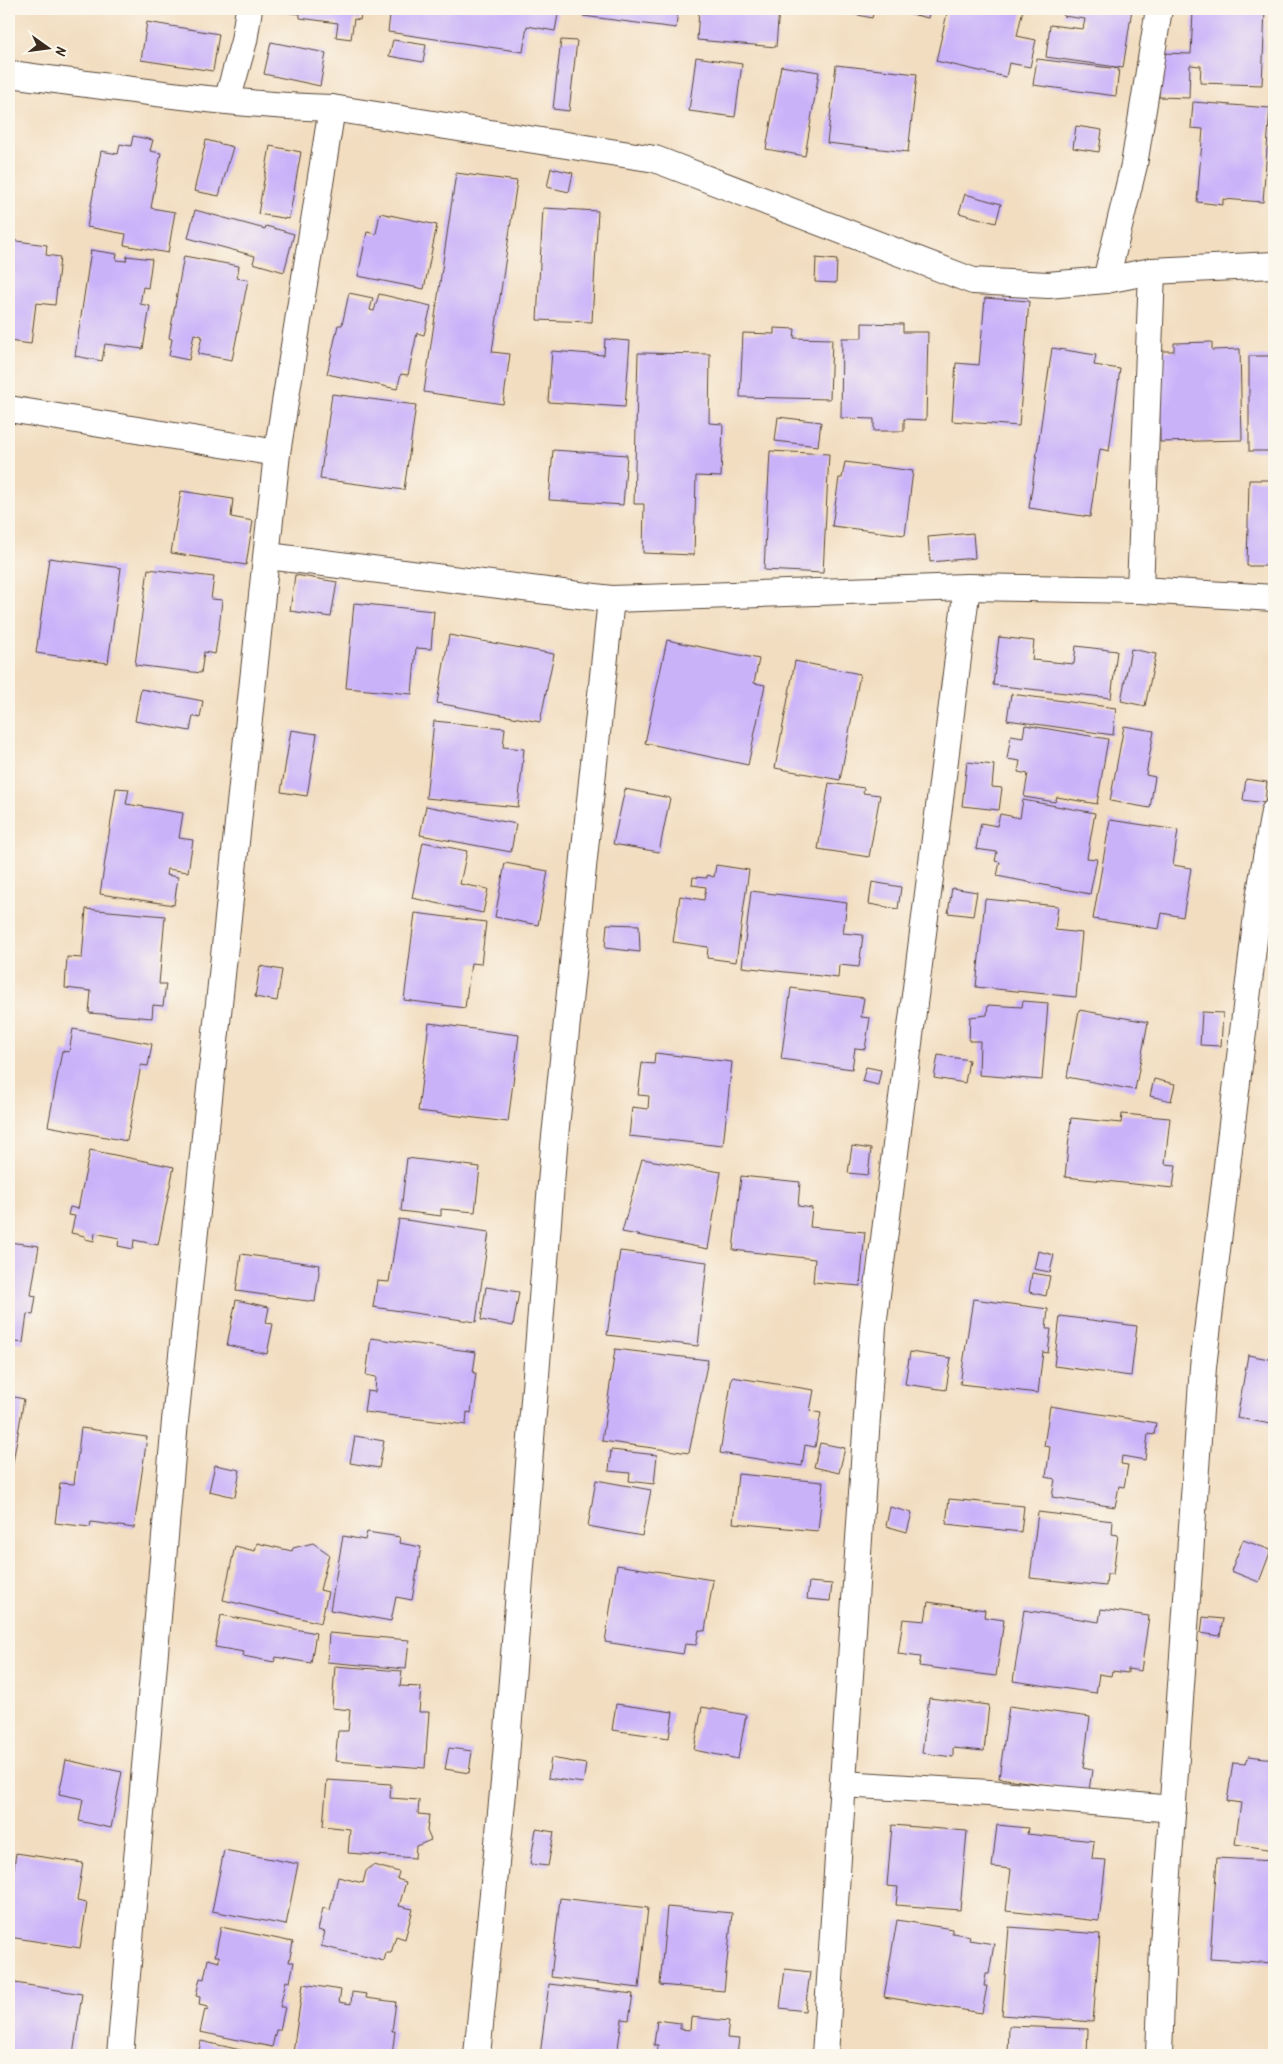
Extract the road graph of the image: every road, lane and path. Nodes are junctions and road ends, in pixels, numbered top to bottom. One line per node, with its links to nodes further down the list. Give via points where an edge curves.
1 (249, 9): 4 (street, via 244,41)
2 (1159, 9): 8 (street, via 1134,165)
3 (9, 74): 4 (street)
4 (227, 101): 5 (street)
5 (332, 108): 8 (street, via 655,159 973,281 1048,285); 10 (street)
6 (1274, 266): 7 (street)
7 (1152, 271): 8 (street); 13 (street)
8 (1106, 280)
9 (9, 409): 10 (street)
10 (277, 453): 11 (street)
11 (268, 556): 15 (street); 20 (street, via 175,1421)
12 (966, 587): 13 (street); 15 (street); 18 (street, via 873,1326)
13 (1140, 590): 14 (street)
14 (1274, 598)
15 (611, 599): 21 (street, via 554,1146 504,1782)
16 (1274, 812): 17 (street)
17 (1267, 897): 19 (street, via 1203,1367)
18 (843, 1784): 19 (street); 22 (street)
19 (1172, 1809): 23 (street)
20 (120, 2055)
21 (477, 2055)
22 (825, 2055)
23 (1159, 2055)

